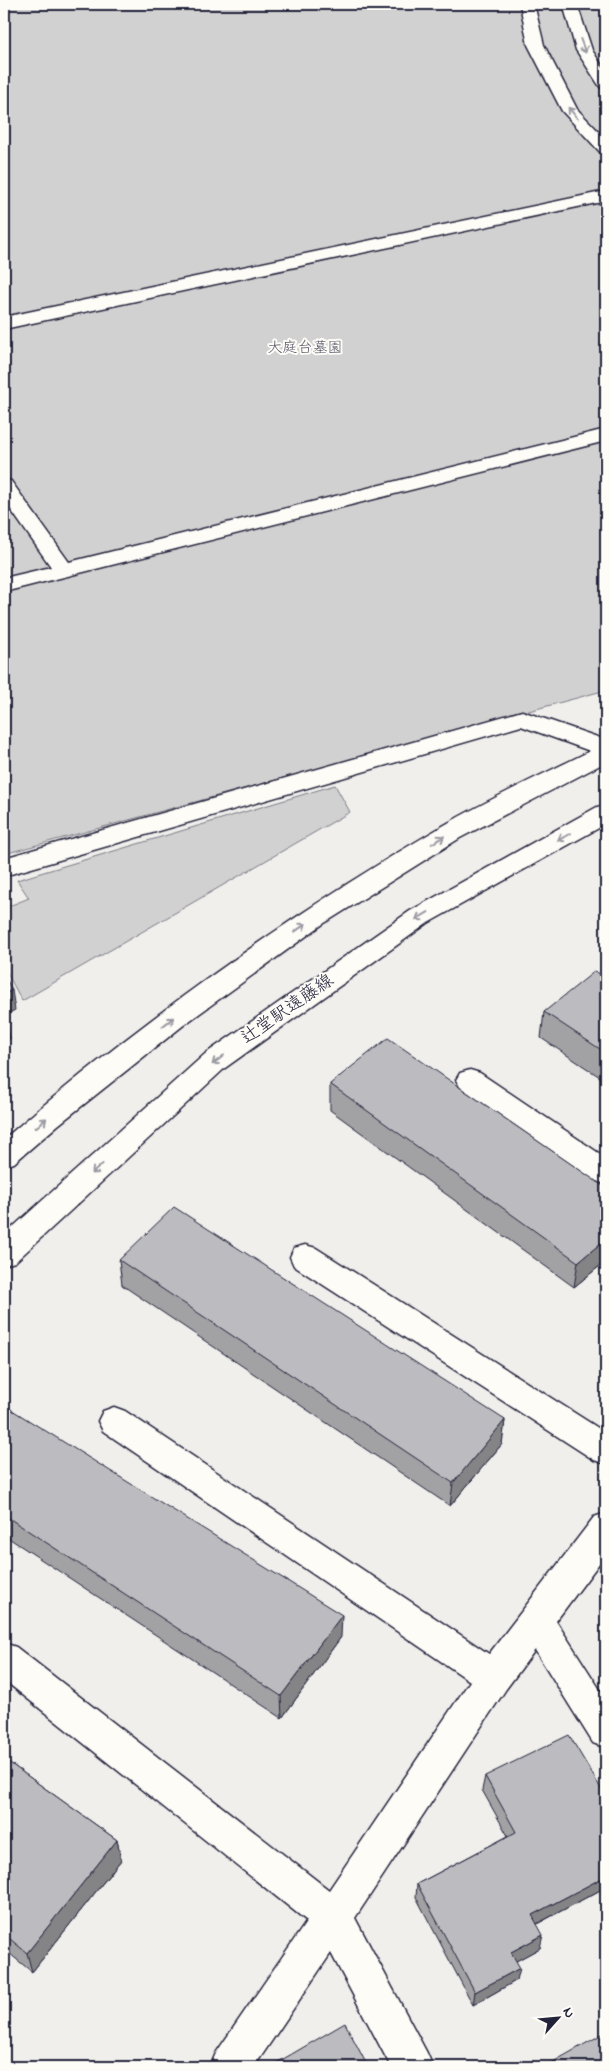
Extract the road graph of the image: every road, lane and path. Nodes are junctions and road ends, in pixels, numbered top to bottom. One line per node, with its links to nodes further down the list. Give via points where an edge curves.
1 (527, 4): 4 (street, one-way to 1, via 570,111 536,45)
2 (570, 4): 3 (street, one-way to 3, via 584,50)
3 (606, 84)
4 (606, 148)
5 (606, 196): 6 (street)
6 (4, 322)
7 (606, 435): 9 (street)
8 (4, 485): 9 (street)
9 (63, 569): 10 (street)
10 (4, 584)
11 (606, 748): 14 (street, via 522,718)
12 (606, 752): 16 (street, one-way to 12, via 175,1017 314,918 451,832)
13 (606, 813): 18 (street, 辻堂駅遠藤線, one-way to 18, via 419,917 215,1061)
14 (4, 867)
15 (470, 1080): 17 (street)
16 (4, 1154)
17 (606, 1173)
18 (4, 1253)
19 (305, 1257): 21 (street)
20 (114, 1421): 25 (street)
21 (606, 1450)
22 (606, 1528): 23 (street)
23 (536, 1621): 25 (street); 26 (street)
24 (4, 1659): 27 (street)
25 (493, 1677): 27 (street)
26 (606, 1731)
27 (333, 1917): 28 (street); 29 (street)
28 (230, 2067)
29 (414, 2067)

